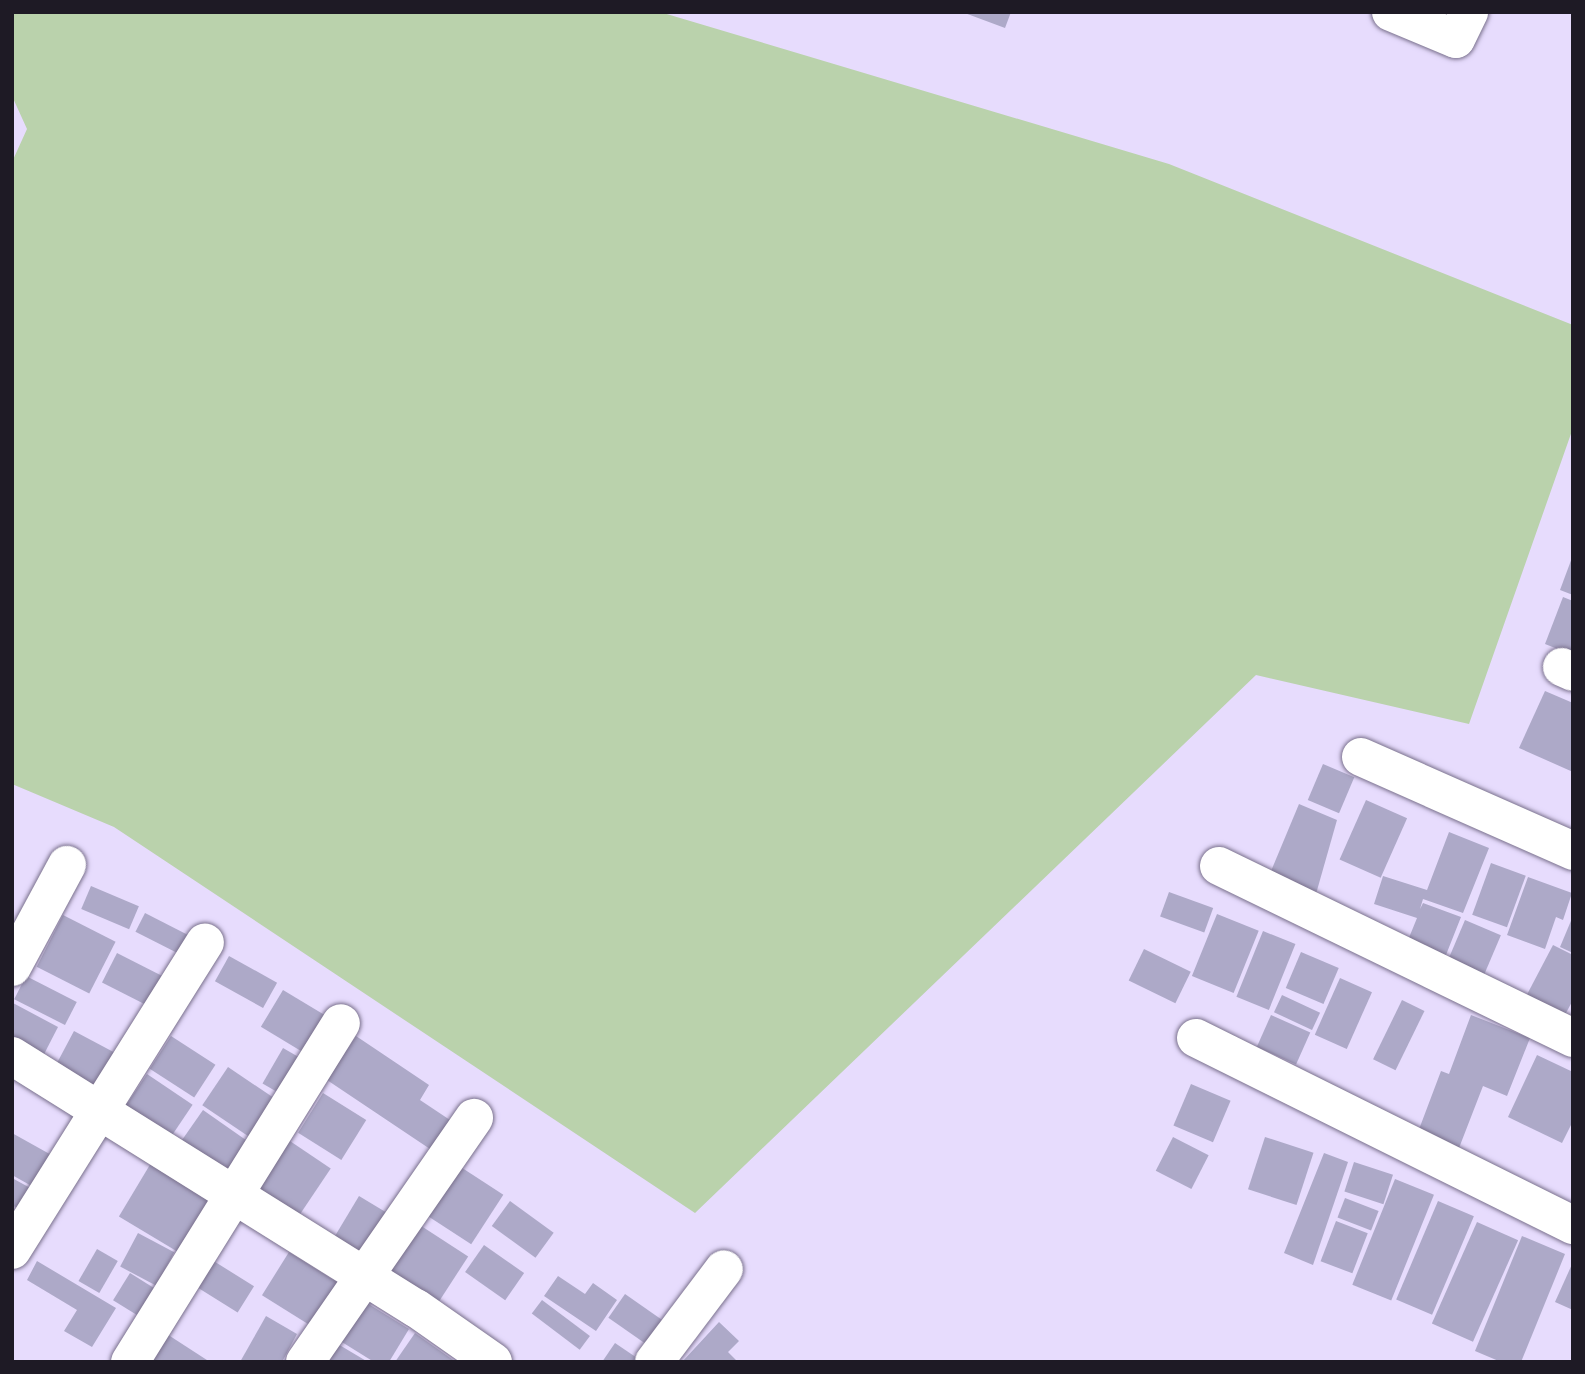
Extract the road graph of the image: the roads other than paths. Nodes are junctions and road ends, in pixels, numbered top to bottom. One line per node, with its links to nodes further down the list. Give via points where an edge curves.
1 (1391, 12): 2 (street, via 1456,39)
2 (1468, 12)
3 (1361, 757): 4 (street)
4 (1573, 851)
5 (67, 865): 8 (street)
6 (1219, 866): 11 (street)
7 (205, 942): 13 (street)
8 (12, 967)
9 (341, 1023): 15 (street)
10 (1196, 1038): 16 (street)
11 (1573, 1038)
12 (12, 1056): 13 (street)
13 (99, 1111): 15 (street); 17 (street)
14 (474, 1118): 19 (street)
15 (234, 1194): 19 (street); 21 (street)
16 (1573, 1225)
17 (12, 1250)
18 (724, 1269): 23 (street)
19 (365, 1276): 20 (street); 22 (street)
20 (486, 1360)
21 (130, 1362)
22 (305, 1362)
23 (654, 1362)

